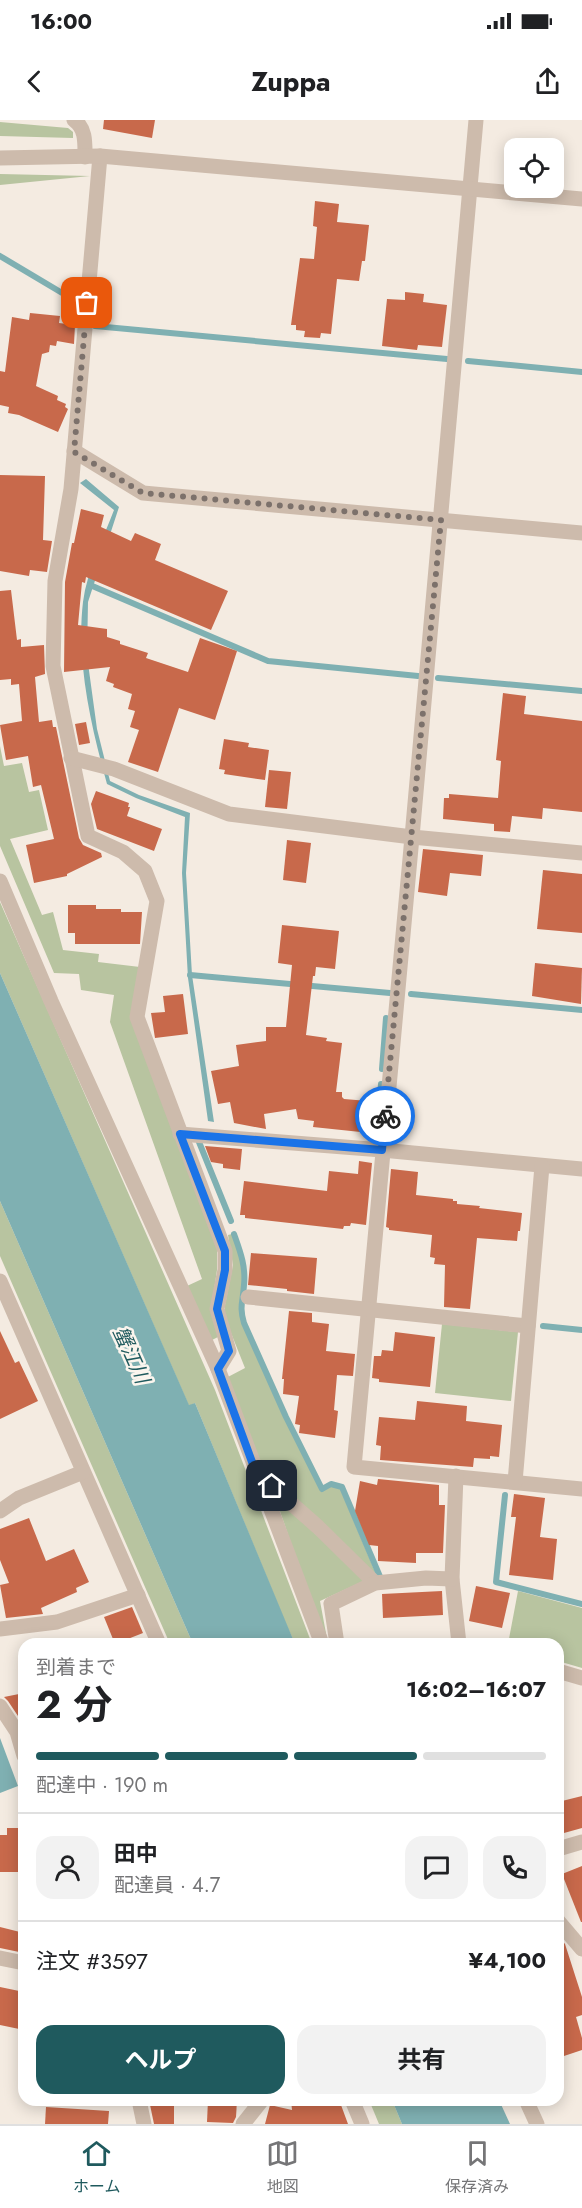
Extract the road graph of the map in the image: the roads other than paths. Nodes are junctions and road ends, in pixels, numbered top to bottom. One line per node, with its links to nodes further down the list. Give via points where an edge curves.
1 (74, 120): 3 (street, via 79,123)
2 (476, 120): 5 (street)
3 (93, 156): 4 (street); 5 (street); 7 (street)
4 (0, 158)
5 (469, 189): 6 (street); 8 (street)
6 (582, 199)
7 (74, 452): 8 (street, via 143,493); 10 (street, via 55,581 53,666)
8 (441, 520): 9 (street); 11 (street)
9 (582, 533)
10 (71, 758): 11 (street, via 114,769 229,814); 14 (street, via 88,836 123,852 145,871 157,901 137,1017)
11 (412, 837): 12 (street); 15 (street)
12 (582, 853)
13 (0, 881): 22 (street)
14 (180, 1134): 15 (street); 22 (street, via 225,1251 217,1309 229,1351)
15 (382, 1150): 16 (street); 20 (street)
16 (542, 1166): 17 (street); 21 (street)
17 (582, 1169)
18 (0, 1281): 23 (street)
19 (248, 1297): 20 (street)
20 (369, 1310): 21 (street); 25 (street, via 354,1467)
21 (528, 1326): 26 (street)
22 (218, 1369): 24 (street)
23 (82, 1472): 28 (street, via 20,1498); 31 (street)
24 (256, 1473): 30 (street); 34 (street)
25 (456, 1476): 26 (street); 29 (street)
26 (515, 1482): 27 (street)
27 (582, 1489)
28 (0, 1511)
29 (452, 1580): 30 (street, via 426,1578); 36 (street)
30 (375, 1583): 35 (street, via 331,1604)
31 (138, 1595): 32 (street, via 57,1622); 33 (street)
32 (0, 1629)
33 (156, 1638)
34 (320, 1638)
35 (336, 1638)
36 (458, 1638)
37 (564, 1673): 38 (street)
38 (582, 1678)
39 (0, 1706): 40 (street)
40 (18, 1735)
41 (582, 1842): 42 (street)
42 (564, 1848)
43 (564, 1928): 44 (street)
44 (582, 1949)
45 (0, 1958): 46 (street)
46 (18, 1962)
47 (140, 2106): 51 (street)
48 (257, 2106): 52 (street)
49 (354, 2106): 53 (street)
50 (529, 2106): 54 (street)
51 (144, 2124)
52 (243, 2124)
53 (362, 2124)
54 (537, 2124)

